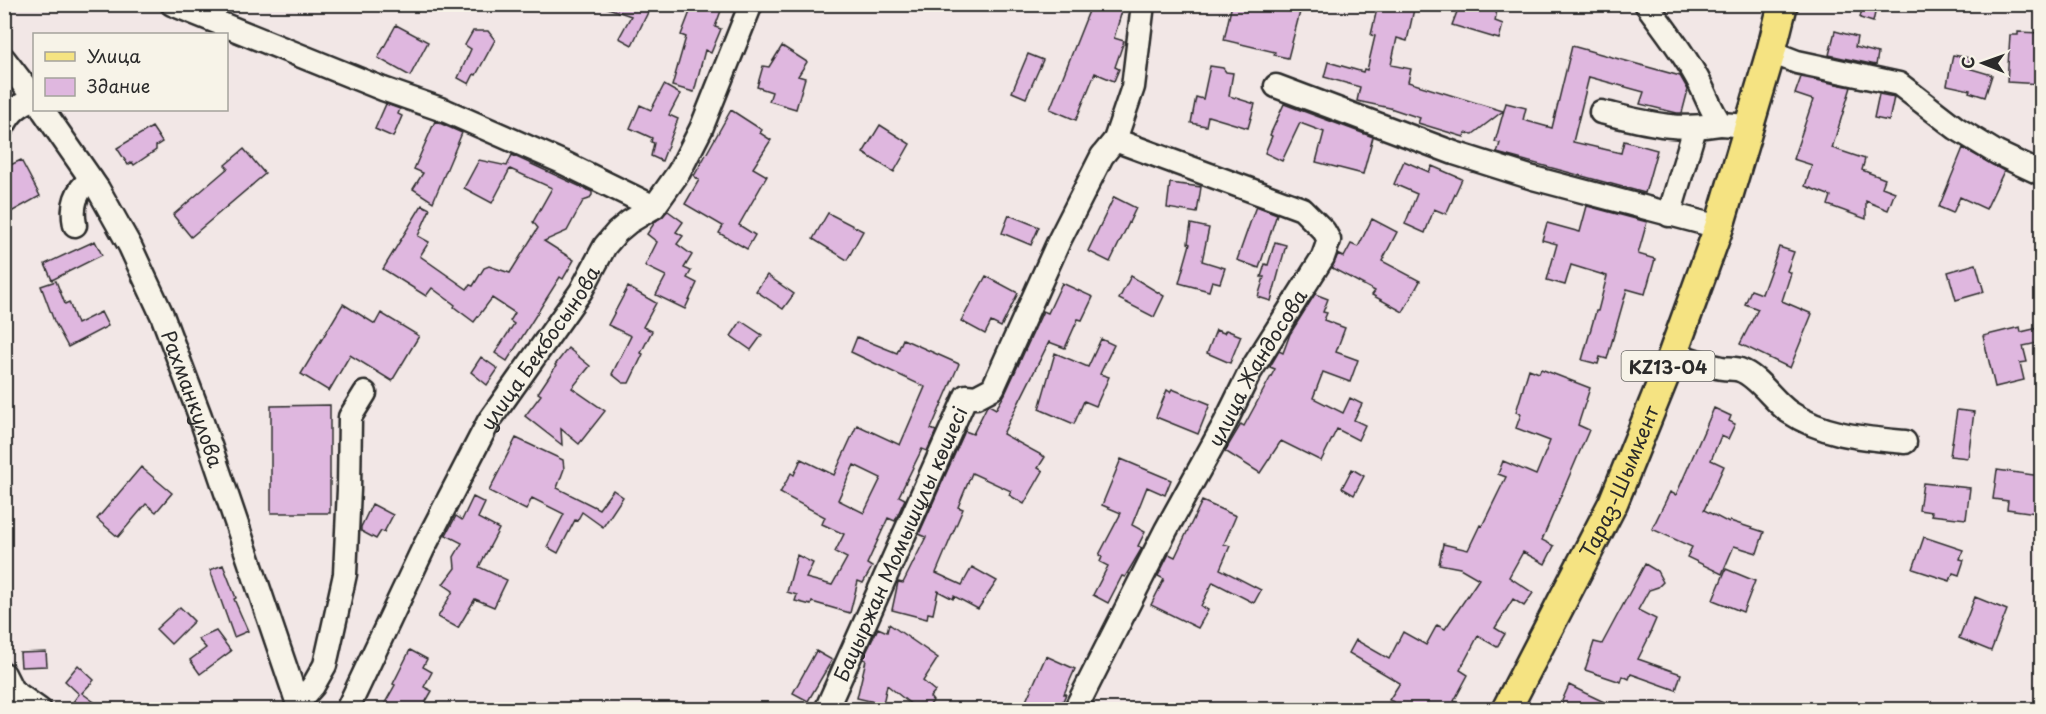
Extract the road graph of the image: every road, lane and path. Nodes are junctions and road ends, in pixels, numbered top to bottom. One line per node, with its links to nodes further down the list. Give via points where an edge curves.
1 (172, 4): 20 (street, via 446,111)
2 (751, 4): 20 (street, улица Бекбосынова, via 701,129 680,172)
3 (1143, 4): 17 (street, Бауыржан Момышұлы көшесі, via 1133,87)
4 (1646, 4): 13 (street, via 1698,79)
5 (1783, 4): 6 (main road, Тараз-Шымкент / KZ13-04)
6 (1771, 52): 15 (main road, Тараз-Шымкент / KZ13-04); 18 (street, via 1797,62 1899,84 1956,128)
7 (4, 59): 9 (street)
8 (1276, 86): 21 (street, via 1454,153)
9 (33, 98)
10 (33, 99): 14 (street, via 9,115)
11 (44, 111): 19 (street, Рахманкулова)
12 (1601, 112): 16 (street)
13 (1721, 124): 15 (street); 16 (street)
14 (4, 125)
15 (1749, 126): 23 (main road, Тараз-Шымкент / KZ13-04)
16 (1695, 128): 21 (street)
17 (1115, 140): 31 (street, Бауыржан Момышұлы көшесі, via 1102,156 1059,241 993,388 976,397 966,396); 32 (street, улица Жандосова, via 1302,209 1329,240 1323,256 1250,372)
18 (2042, 174)
19 (91, 179): 22 (street, via 82,185 74,201); 28 (street, Рахманкулова, via 130,246 162,315)
20 (654, 207): 30 (street, улица Бекбосынова, via 616,232 605,246 581,291 489,422 423,549)
21 (1670, 215): 23 (street)
22 (75, 225)
23 (1719, 227): 24 (main road, Тараз-Шымкент / KZ13-04)
24 (1673, 353): 26 (street, via 1725,369 1739,369 1790,412 1814,424 1851,437); 33 (main road, Тараз-Шымкент / KZ13-04, via 1613,503)
25 (365, 393): 28 (street, via 350,417 345,574 325,665)
26 (1905, 442)
27 (4, 675): 29 (street, via 12,690)
28 (299, 706)
29 (40, 710)
30 (347, 710)
31 (826, 710)
32 (1075, 710)
33 (1506, 710)

